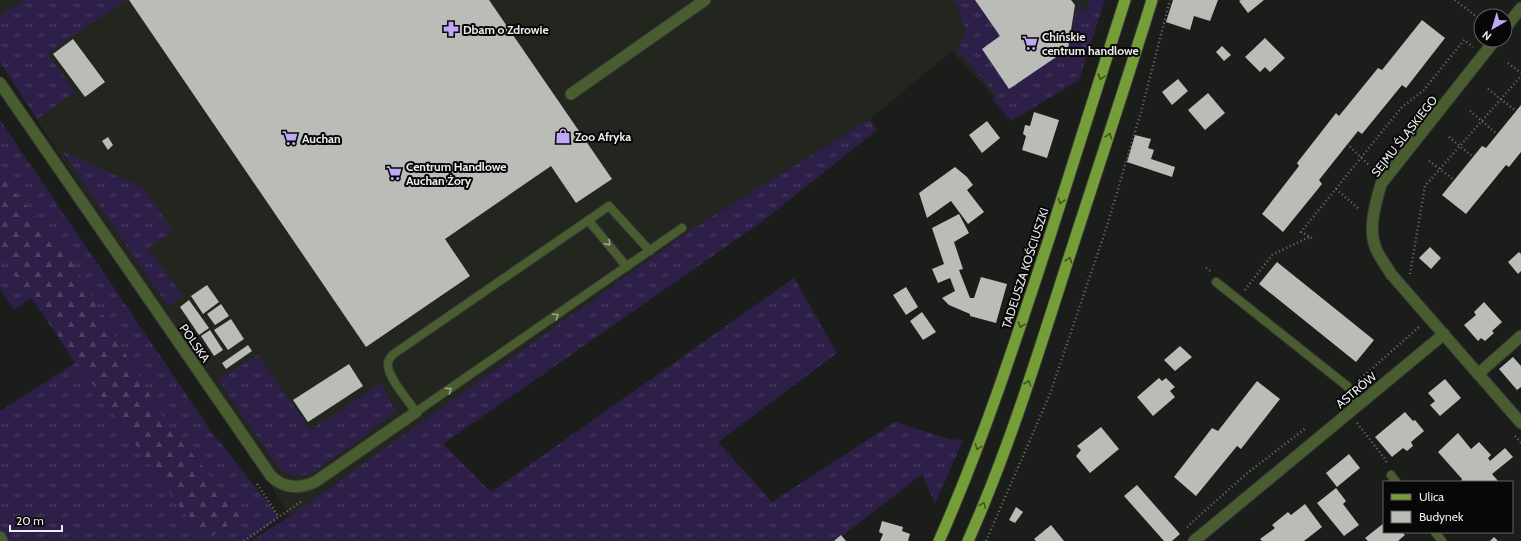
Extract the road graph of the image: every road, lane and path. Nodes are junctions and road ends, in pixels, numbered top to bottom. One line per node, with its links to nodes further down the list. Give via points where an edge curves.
1 (705, 0): 15 (street)
2 (1125, 0): 56 (main road, TADEUSZA KOŚCIUSZKI, one-way to 56, via 1022,323 985,429)
3 (1152, 0): 57 (main road, one-way to 3, via 1020,405)
4 (1170, 0): 58 (path, via 1141,112 1107,226 1050,394)
5 (1455, 0): 7 (path)
6 (1521, 8): 8 (street)
7 (1473, 14)
8 (1513, 18)
9 (1473, 48): 24 (path, via 1464,40 1423,91 1402,107)
10 (1489, 48): 41 (street, SEJMU ŚLĄSKIEGO, via 1382,184 1372,222 1375,246 1391,274)
11 (1508, 63): 12 (path)
12 (1521, 74): 16 (path)
13 (0, 83): 46 (street, POLSKA, via 276,482 292,487 315,482)
14 (1488, 89): 16 (path)
15 (571, 94)
16 (1501, 100): 18 (path); 19 (path)
17 (1470, 111): 19 (path)
18 (1516, 111)
19 (1482, 121): 20 (path); 23 (path)
20 (1497, 134)
21 (1449, 136): 23 (path)
22 (1347, 144): 24 (path)
23 (1460, 146): 25 (path); 28 (path)
24 (1361, 157): 27 (path); 30 (path)
25 (1473, 157)
26 (1429, 161): 28 (path)
27 (1368, 164)
28 (1439, 169): 29 (path); 37 (path, via 1425,186)
29 (1454, 180)
30 (1336, 189): 31 (path); 39 (path, via 1301,232 1311,237 1272,255)
31 (1358, 208)
32 (588, 220): 34 (lane, via 609,206); 35 (lane, one-way to 35); 46 (lane, via 391,356 388,364 390,374)
33 (682, 228): 34 (lane)
34 (650, 251): 35 (lane)
35 (627, 266): 46 (lane, one-way to 35)
36 (1206, 268): 38 (path)
37 (1410, 277)
38 (1217, 279): 45 (lane, via 1347,386)
39 (1241, 295)
40 (1422, 324): 44 (path)
41 (1444, 334): 43 (street); 45 (street, ASTRÓW)
42 (1521, 336): 43 (street)
43 (1478, 374): 48 (street)
44 (1355, 384)
45 (1359, 405): 47 (street, ASTRÓW)
46 (416, 412)
47 (1350, 413): 50 (path, via 1385,459); 59 (street, ASTRÓW)
48 (1521, 423)
49 (1308, 426): 52 (path, via 1246,474)
50 (1391, 475): 51 (lane)
51 (1395, 481)
52 (1187, 526)
53 (1436, 533): 60 (lane)
54 (0, 537): 55 (street)
55 (2, 541)
56 (939, 541)
57 (968, 541)
58 (986, 541)
59 (1194, 541)
60 (1442, 541)

